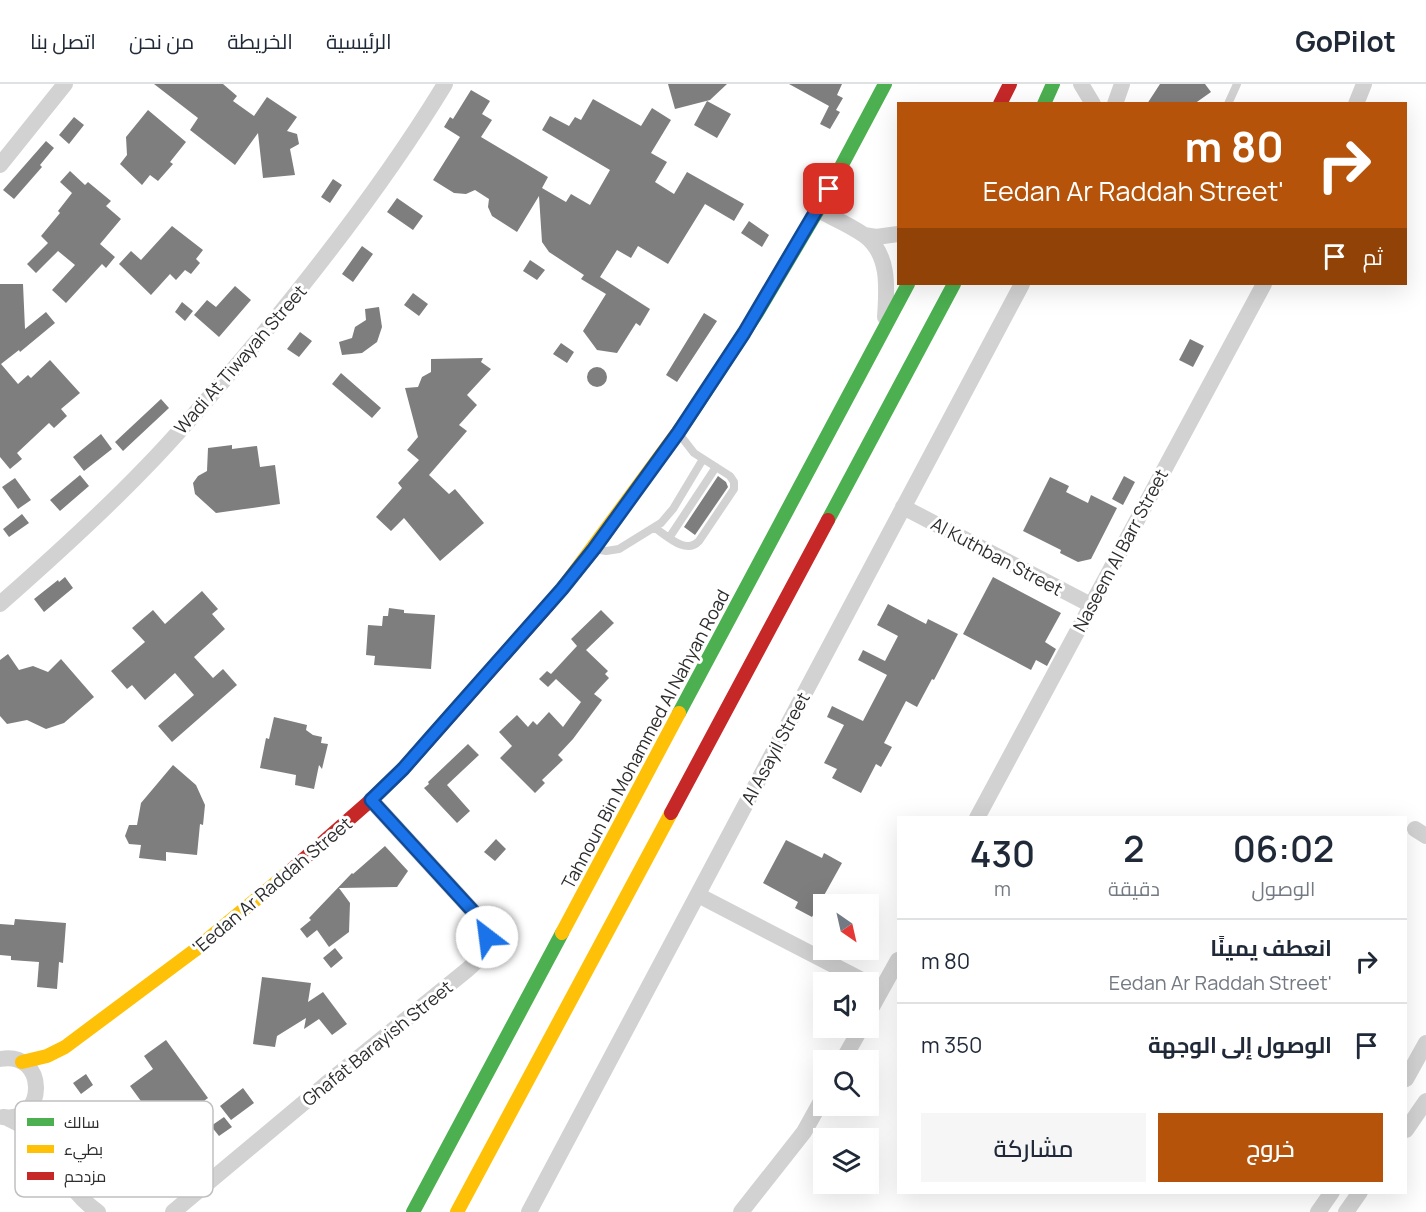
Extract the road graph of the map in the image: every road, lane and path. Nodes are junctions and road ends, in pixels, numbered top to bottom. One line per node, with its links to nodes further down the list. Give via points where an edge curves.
1 (65, 84): 16 (street)
2 (445, 84): 32 (street, Wadi At Tiwayah Street, via 371,198 224,381 146,467)
3 (885, 84): 17 (main road, 'Eedan Ar Raddah Street)
4 (1010, 84): 10 (main road)
5 (1053, 84): 11 (main road)
6 (1082, 84): 12 (street)
7 (1122, 84): 13 (street)
8 (1237, 84): 14 (lane)
9 (1364, 84): 15 (street)
10 (1001, 102)
11 (1045, 102)
12 (1093, 102)
13 (1116, 102)
14 (1229, 102)
15 (1357, 102)
16 (0, 165)
17 (818, 210): 19 (street); 25 (main road, 'Eedan Ar Raddah Street, via 757,313)
18 (897, 234): 19 (street)
19 (864, 235): 24 (street, via 885,268)
20 (907, 285): 24 (main road, Tahnoun Bin Mohammed Al Nahyan Road)
21 (953, 285): 58 (main road)
22 (1021, 285): 28 (street, Al Asayil Street)
23 (1263, 285): 33 (street, Naseem Al Barr Street)
24 (885, 327): 57 (main road, Tahnoun Bin Mohammed Al Nahyan Road)
25 (678, 433): 26 (lane); 31 (main road, 'Eedan Ar Raddah Street)
26 (703, 459): 27 (lane); 29 (lane, via 673,509)
27 (716, 467): 30 (lane); 30 (lane, via 733,479 733,492 696,544 685,547)
28 (903, 507): 33 (street, Al Kuthban Street); 36 (street, Al Asayil Street)
29 (655, 528): 30 (lane); 31 (lane, via 619,549)
30 (669, 538)
31 (594, 549): 34 (main road, 'Eedan Ar Raddah Street, via 418,752)
32 (0, 604)
33 (1091, 605): 35 (street, Naseem Al Barr Street)
34 (371, 800): 41 (main road, 'Eedan Ar Raddah Street, via 195,950); 50 (street, Ghafat Barayish Street, via 480,919 487,937 483,953)
35 (978, 816)
36 (698, 895): 38 (street); 59 (street, Al Asayil Street)
37 (897, 961): 39 (street)
38 (845, 972)
39 (879, 979)
40 (1426, 1043): 43 (street)
41 (65, 1047): 42 (main road, 'Eedan Ar Raddah Street, via 47,1056); 44 (street, 'Eedan Ar Raddah Street)
42 (7, 1058): 44 (street, via 33,1073)
43 (1407, 1077)
44 (35, 1095): 45 (street); 46 (street)
45 (31, 1101)
46 (34, 1101)
47 (1426, 1101): 49 (street)
48 (813, 1116): 60 (street)
49 (1407, 1129)
50 (213, 1179)
51 (1331, 1194): 61 (street)
52 (1359, 1194): 62 (street)
53 (81, 1197): 55 (street)
54 (191, 1197): 56 (street, Ghafat Barayish Street)
55 (98, 1212)
56 (173, 1212)
57 (413, 1212)
58 (457, 1212)
59 (529, 1212)
60 (741, 1212)
61 (1318, 1212)
62 (1346, 1212)

